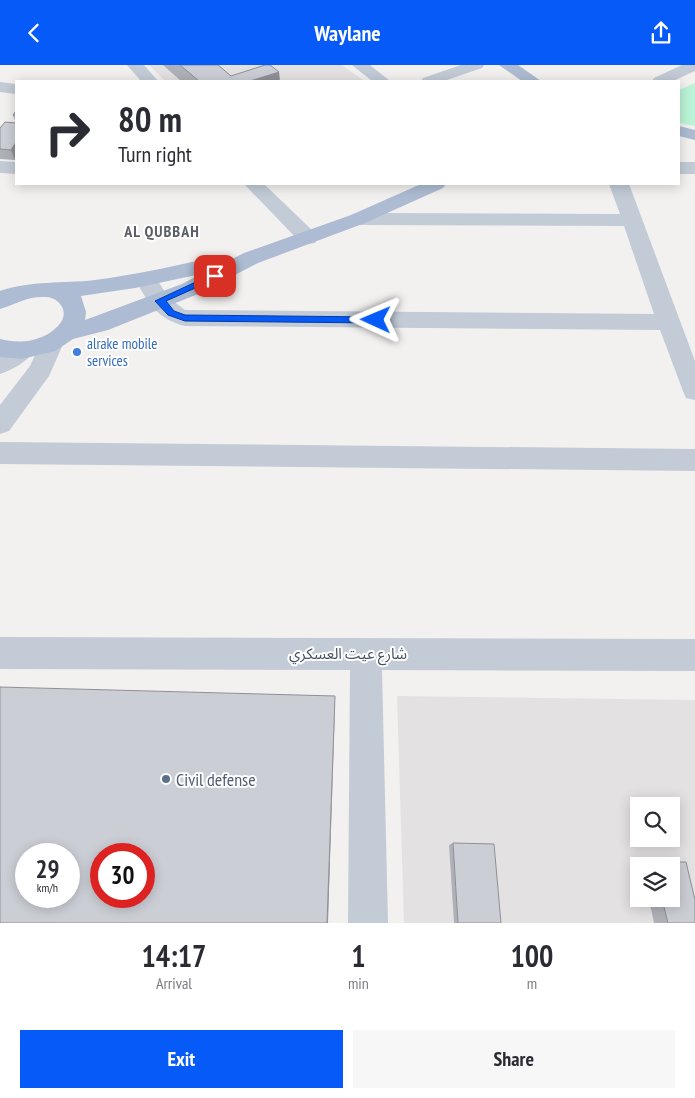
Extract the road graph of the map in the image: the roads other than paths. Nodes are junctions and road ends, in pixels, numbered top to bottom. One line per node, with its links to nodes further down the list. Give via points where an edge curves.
1 (135, 65): 6 (street)
2 (360, 65): 7 (street)
3 (476, 65): 8 (street)
4 (507, 65): 9 (main road)
5 (686, 66): 10 (street)
6 (149, 80)
7 (381, 80)
8 (432, 80)
9 (531, 80)
10 (662, 80)
11 (680, 131): 12 (main road)
12 (695, 135)
13 (680, 140): 14 (main road)
14 (695, 143)
15 (0, 167): 17 (street)
16 (680, 168): 18 (street)
17 (15, 169)
18 (695, 169)
19 (254, 185): 24 (street)
20 (434, 185): 22 (main road)
21 (619, 185): 23 (street)
22 (358, 219): 23 (street); 24 (main road)
23 (631, 220): 32 (street)
24 (308, 237): 25 (main road)
25 (251, 258): 26 (main road); 31 (main road)
26 (146, 280): 29 (main road); 31 (street)
27 (0, 282): 28 (main road)
28 (30, 289): 29 (main road); 30 (main road)
29 (57, 291): 33 (main road, via 73,303 75,313 72,323)
30 (0, 301)
31 (160, 301): 32 (street, via 171,313 185,318); 33 (main road)
32 (668, 322): 36 (street)
33 (58, 338): 34 (main road, via 38,348); 37 (street, via 40,370)
34 (11, 350): 35 (street)
35 (0, 365)
36 (695, 391)
37 (0, 424)
38 (0, 453): 39 (street)
39 (695, 460)
40 (0, 653): 41 (street, شارع عيت العسكري)
41 (366, 653): 42 (street, شارع عيت العسكري); 43 (street)
42 (695, 655)
43 (368, 923)

